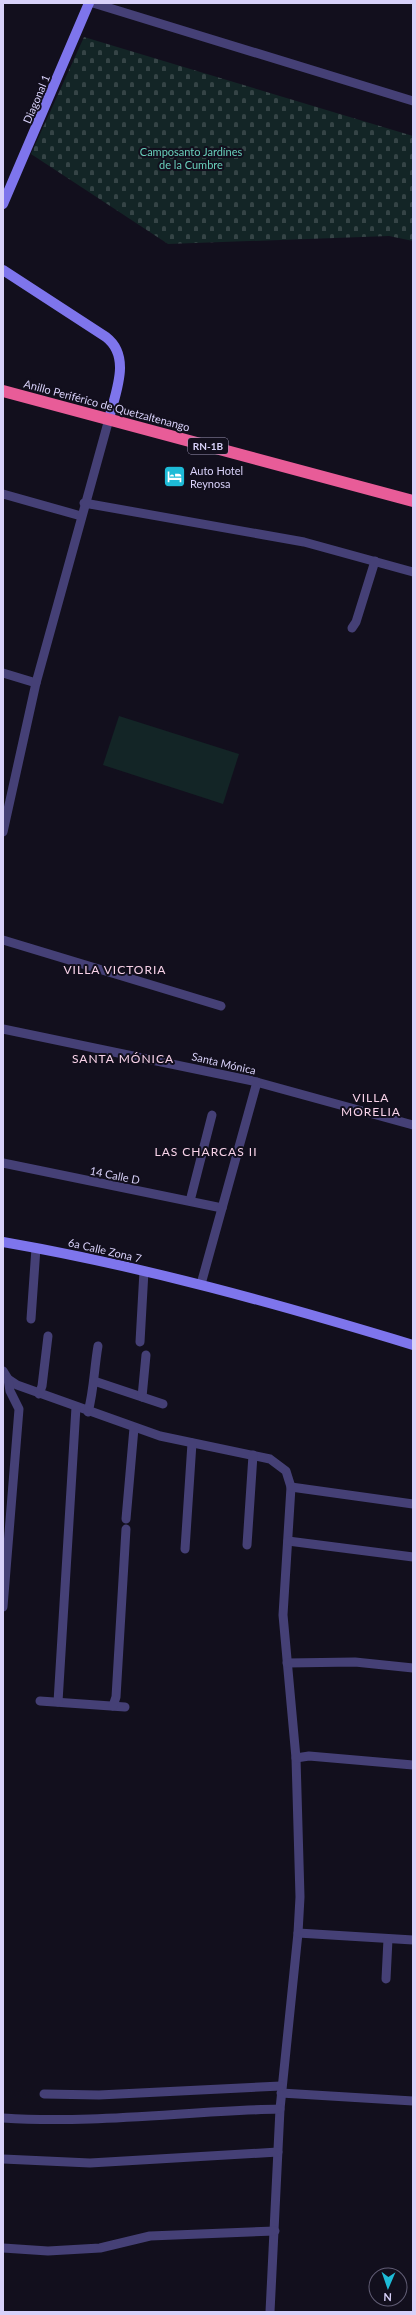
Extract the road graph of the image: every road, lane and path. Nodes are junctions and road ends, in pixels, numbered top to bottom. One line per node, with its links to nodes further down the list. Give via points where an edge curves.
1 (89, 3): 4 (street, Diagonal 1)
2 (93, 3): 3 (street, via 141,20 210,38)
3 (413, 101)
4 (3, 204)
5 (3, 270): 7 (street, via 106,337 116,347 120,356 120,374)
6 (3, 391): 7 (highway, Anillo Periférico de Quetzaltenango / RN-1B)
7 (109, 419): 9 (highway, Anillo Periférico de Quetzaltenango / RN-1B); 10 (street)
8 (3, 494): 11 (street)
9 (413, 501)
10 (84, 503): 11 (street); 12 (street, via 304,542)
11 (81, 516): 16 (street)
12 (375, 560): 13 (street); 14 (street)
13 (413, 572)
14 (352, 628)
15 (3, 673): 16 (street)
16 (36, 683): 17 (street)
17 (3, 832)
18 (3, 940): 19 (street)
19 (221, 1006)
20 (3, 1028): 21 (street, Santa Mónica)
21 (257, 1082): 23 (street, Santa Mónica); 26 (street)
22 (212, 1115): 25 (street)
23 (413, 1125)
24 (3, 1163): 25 (street, 14 Calle D)
25 (190, 1201): 26 (street, 14 Calle D)
26 (222, 1208): 30 (street)
27 (3, 1242): 28 (street, 6a Calle Zona 7)
28 (36, 1248): 29 (street, 6a Calle Zona 7, via 89,1257); 31 (street)
29 (144, 1271): 30 (street, 6a Calle Zona 7); 33 (street)
30 (200, 1284): 34 (street, 6a Calle Zona 7)
31 (31, 1319)
32 (48, 1336): 39 (street)
33 (140, 1342)
34 (413, 1345)
35 (98, 1346): 38 (street)
36 (146, 1355): 40 (street)
37 (6, 1375): 39 (street); 55 (street, via 19,1409)
38 (94, 1381): 40 (street); 43 (street)
39 (40, 1394): 42 (street)
40 (142, 1396): 41 (street)
41 (163, 1404)
42 (76, 1408): 43 (street); 59 (street)
43 (88, 1412): 44 (street)
44 (134, 1428): 45 (street); 49 (street)
45 (192, 1443): 46 (street); 53 (street)
46 (253, 1455): 47 (street, via 282,1465 289,1475); 52 (street)
47 (291, 1487): 48 (street); 51 (street)
48 (413, 1504)
49 (126, 1519)
50 (126, 1529): 60 (street, via 116,1697)
51 (288, 1541): 54 (street); 56 (street, via 283,1597)
52 (247, 1545)
53 (185, 1549)
54 (413, 1557)
55 (3, 1607)
56 (287, 1663): 57 (street, via 355,1662); 62 (street)
57 (413, 1668)
58 (40, 1701): 59 (street)
59 (58, 1702): 60 (street)
60 (113, 1706): 61 (street)
61 (125, 1707)
62 (296, 1758): 63 (street, via 309,1756); 64 (street)
63 (413, 1764)
64 (298, 1933): 65 (street); 68 (street)
65 (388, 1939): 66 (street); 67 (street)
66 (413, 1940)
67 (386, 1979)
68 (281, 2090): 69 (street); 70 (street); 71 (street)
69 (44, 2094)
70 (413, 2101)
71 (280, 2109): 72 (street, via 227,2110 107,2119); 73 (street)
72 (3, 2118)
73 (278, 2152): 74 (street, via 90,2164); 75 (street)
74 (3, 2159)
75 (275, 2231): 76 (street, via 150,2236 100,2248 48,2251); 77 (street)
76 (3, 2248)
77 (270, 2312)

